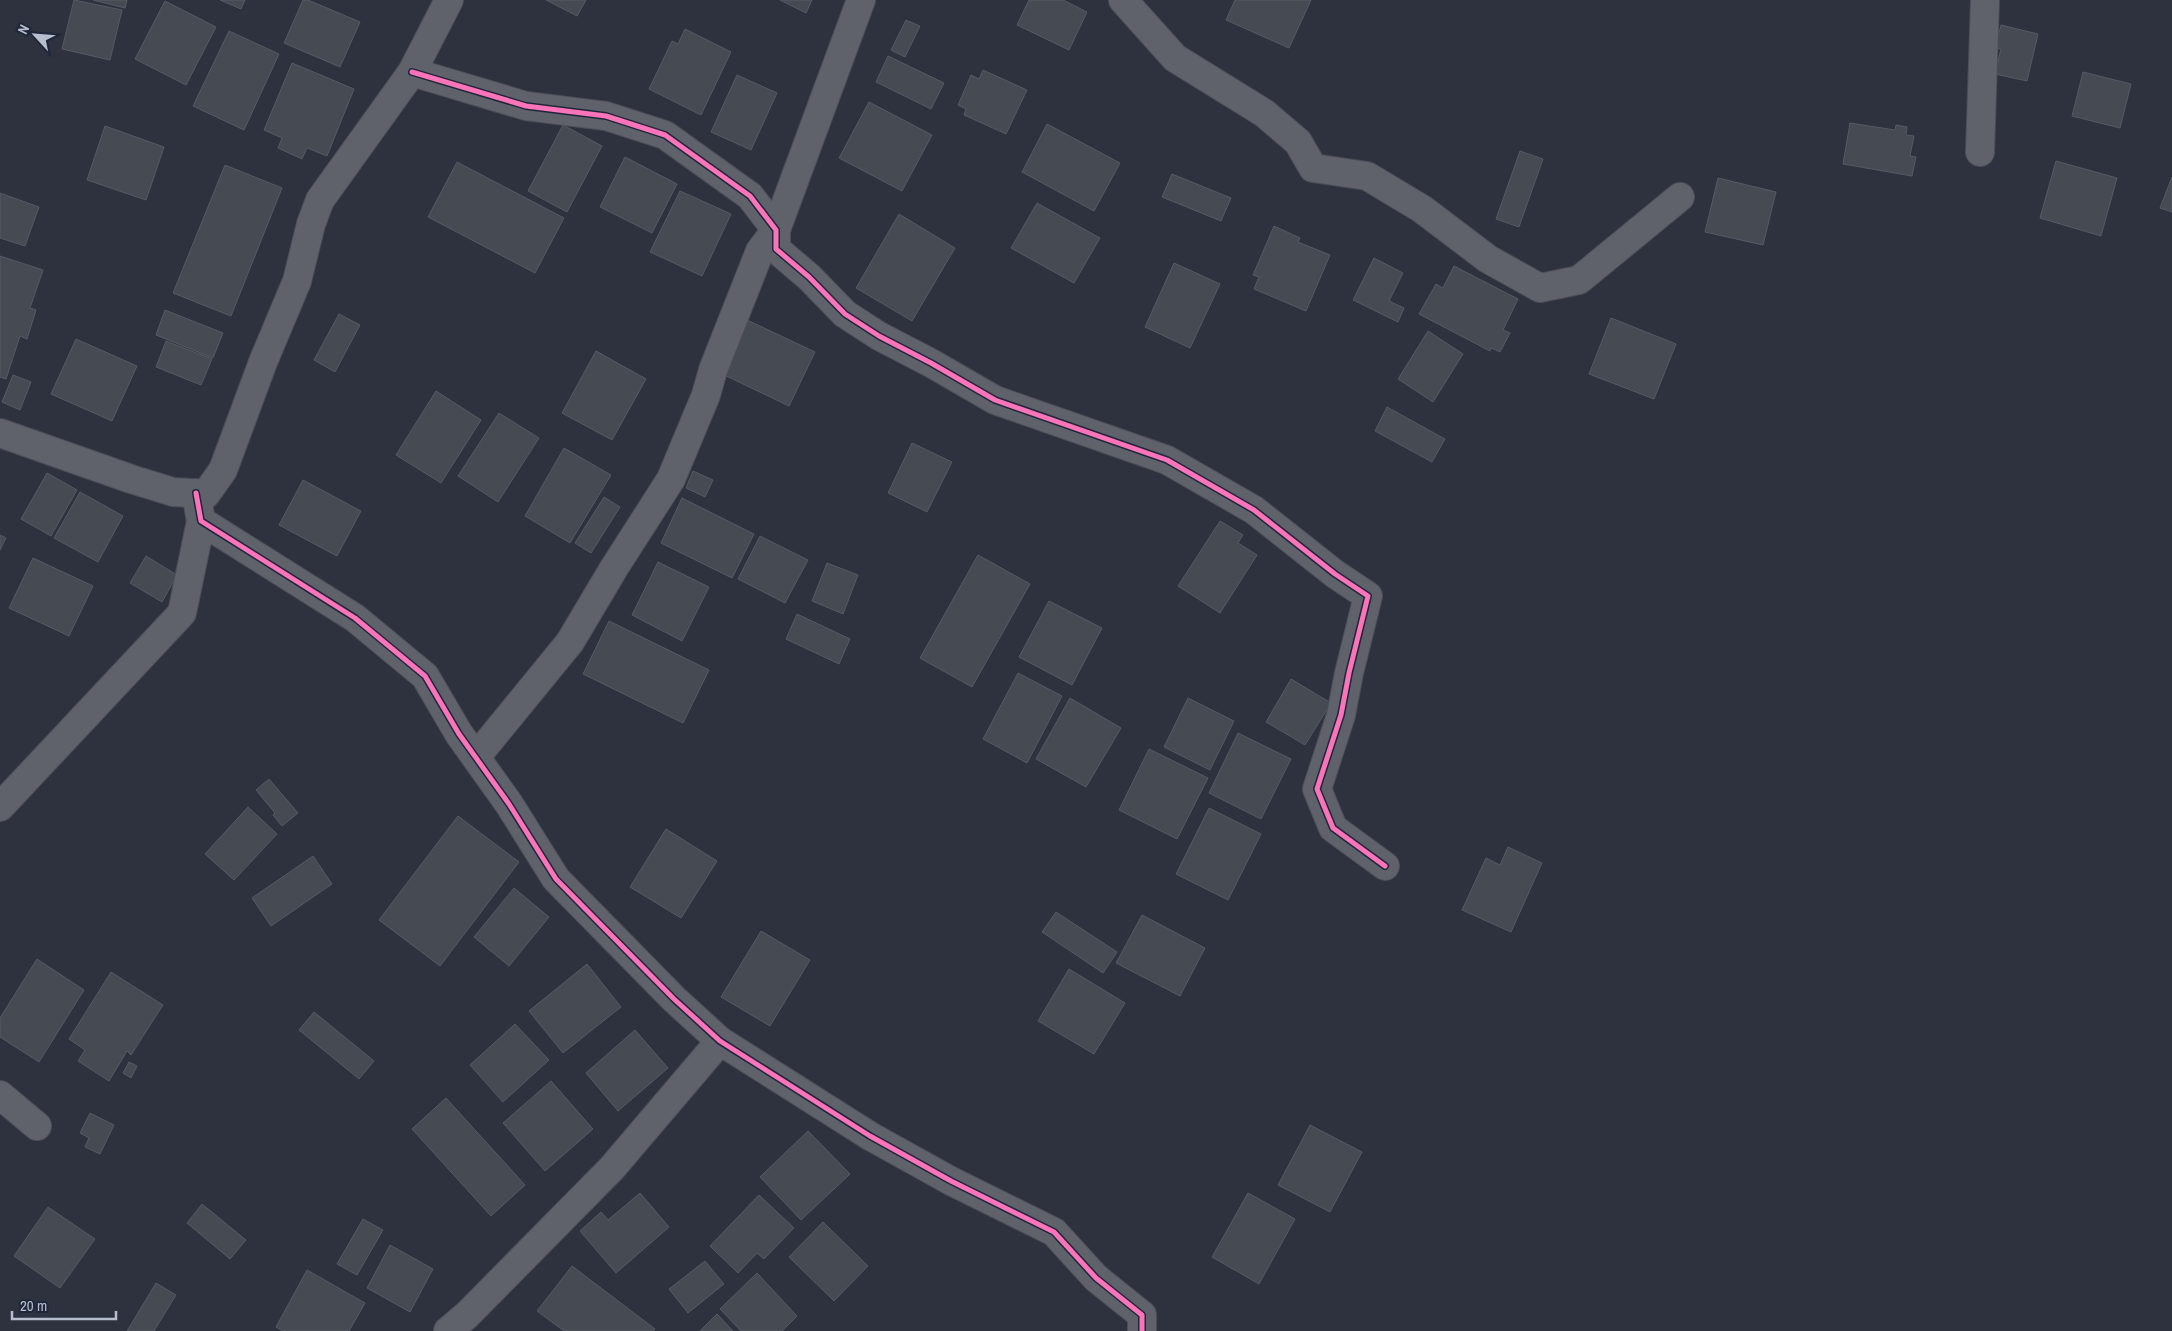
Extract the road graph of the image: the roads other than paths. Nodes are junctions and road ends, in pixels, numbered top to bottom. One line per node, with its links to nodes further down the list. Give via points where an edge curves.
1 (450, 0): 5 (street)
2 (861, 0): 8 (street)
3 (1123, 0): 7 (street, via 1174,58 1264,113 1298,142 1314,168 1367,176 1422,209 1488,259 1540,288 1579,280)
4 (1985, 0): 6 (street)
5 (412, 72): 8 (street, via 526,106 606,116 665,136 750,196); 10 (street, via 320,200 297,281 223,470 206,494)
6 (1980, 152)
7 (1680, 197)
8 (776, 230): 12 (street, via 760,252 671,479 570,642); 14 (street, via 776,249 845,314 878,336 995,400 1168,460 1254,510 1368,596 1341,715 1317,789 1333,828)
9 (0, 433): 10 (street, via 173,492)
10 (196, 493): 11 (street)
11 (201, 520): 12 (street, via 355,618 425,676); 13 (street, via 182,613)
12 (476, 757): 15 (street, via 556,879 674,1000)
13 (0, 807)
14 (1385, 866)
15 (720, 1041): 18 (street, via 612,1168); 19 (street, via 870,1136 1054,1232 1096,1278 1142,1315)
16 (0, 1095): 17 (street)
17 (37, 1126)
18 (448, 1331)
19 (1142, 1331)

